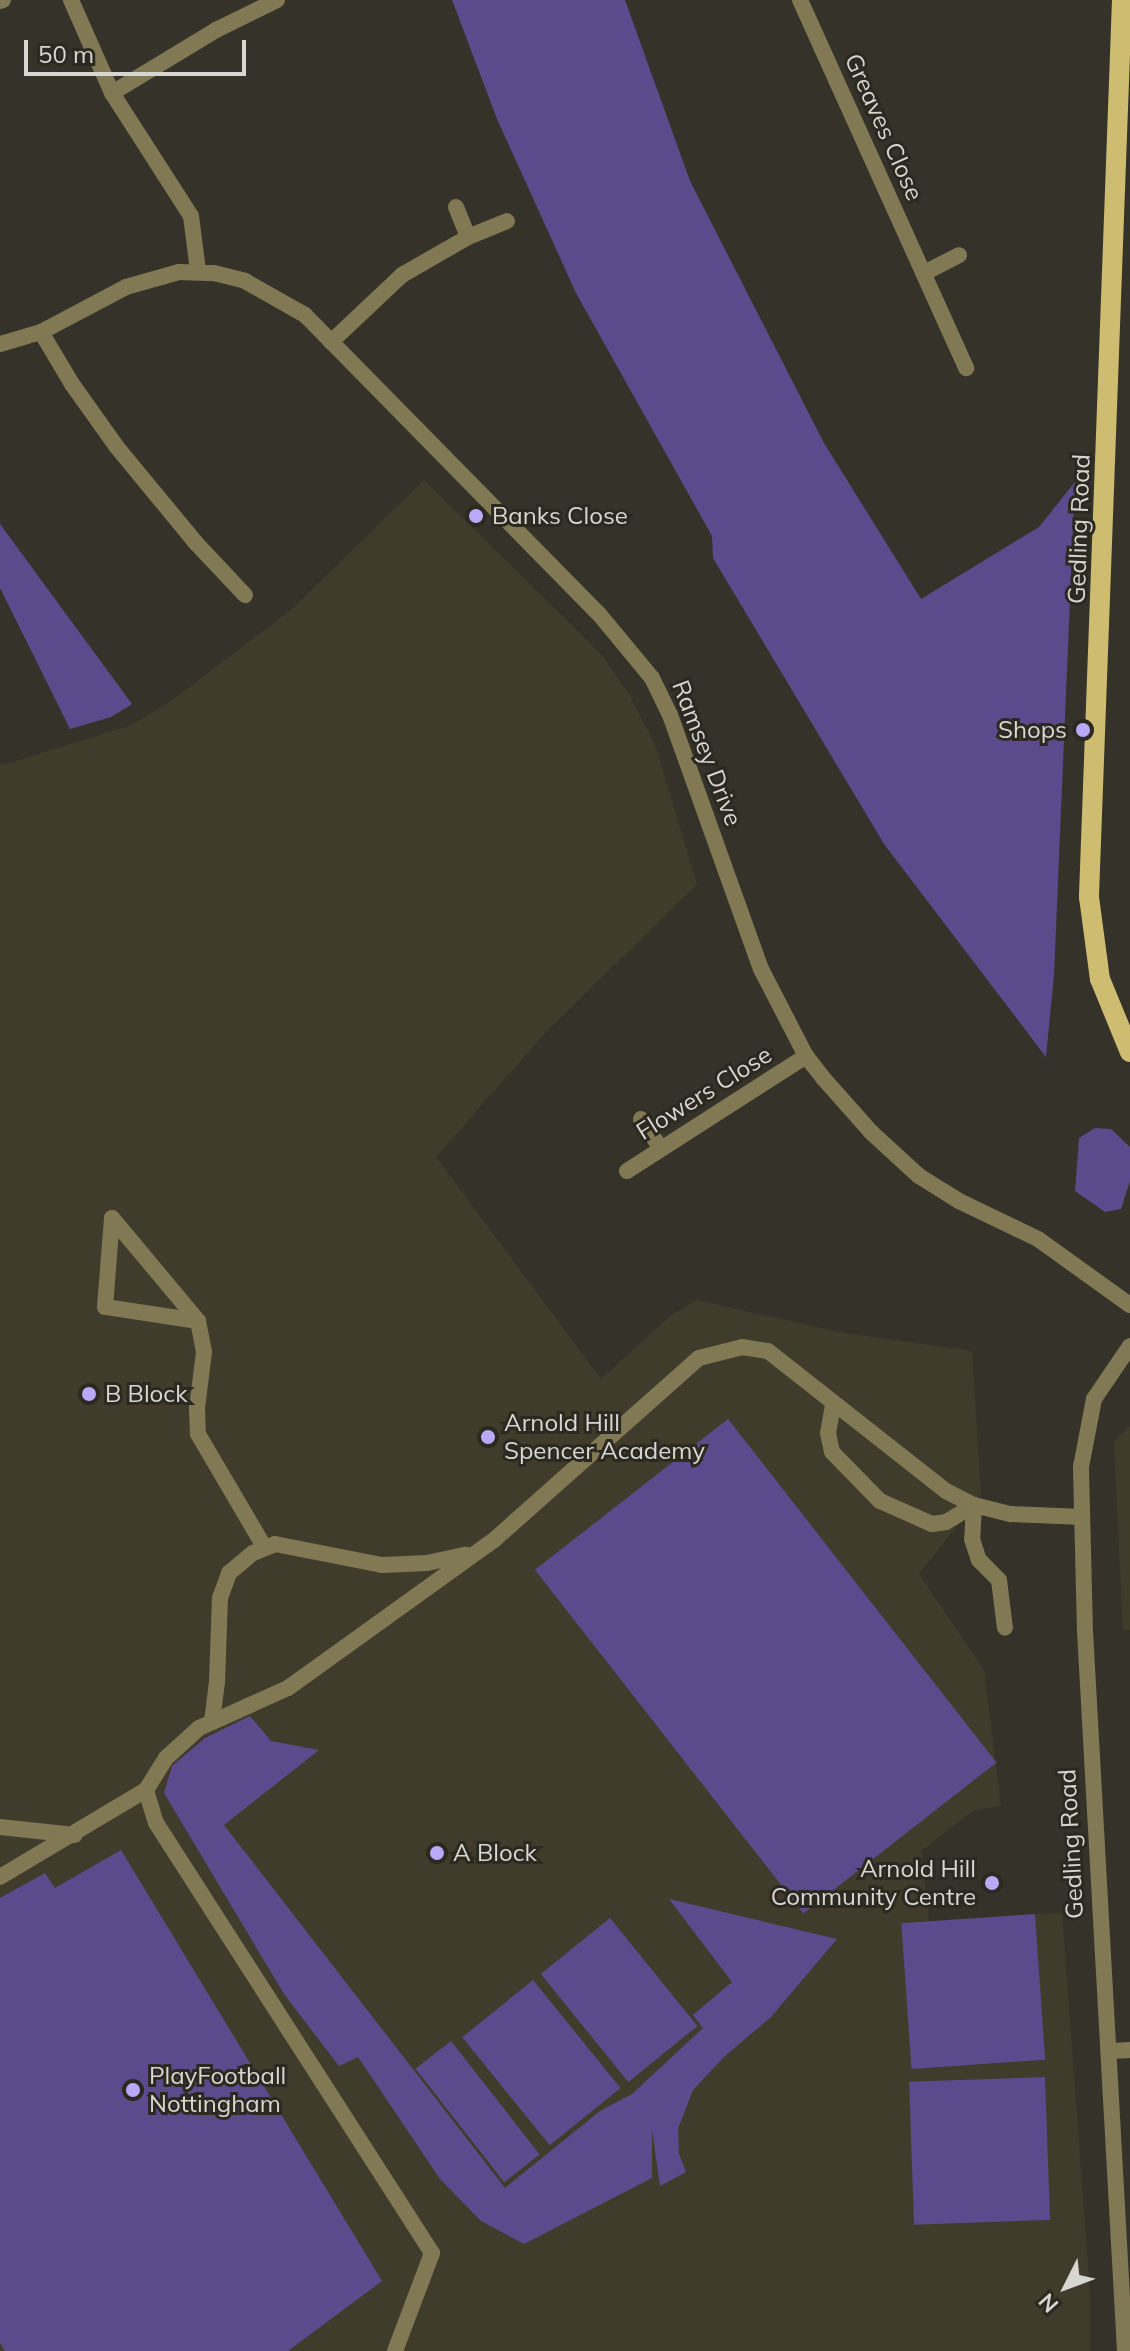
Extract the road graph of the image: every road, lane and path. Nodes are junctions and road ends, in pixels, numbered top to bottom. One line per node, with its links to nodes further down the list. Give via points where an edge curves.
1 (71, 0): 5 (street)
2 (277, 0): 5 (street)
3 (800, 0): 12 (street, Greaves Close)
4 (1122, 0): 6 (main road, Gedling Road)
5 (112, 93): 11 (street, via 191,216)
6 (1124, 169): 18 (main road, Gedling Road, via 1089,897 1100,979)
7 (456, 207): 9 (street)
8 (507, 221): 9 (street)
9 (468, 237): 14 (street, via 390,284)
10 (959, 255): 12 (street)
11 (198, 271): 13 (street, Ramsey Drive, via 126,287); 14 (street, Ramsey Drive, via 261,287 305,315)
12 (926, 272): 16 (street, Greaves Close)
13 (41, 332): 15 (street, Ramsey Drive); 17 (street, via 116,446 217,573)
14 (331, 342): 19 (street, Ramsey Drive, via 599,614 652,678 761,969)
15 (0, 344)
16 (966, 368)
17 (245, 595)
18 (1130, 1052)
19 (806, 1056): 21 (street, Flowers Close); 23 (street, Ramsey Drive, via 872,1133 919,1176 1038,1239)
20 (641, 1119): 21 (street)
21 (661, 1149): 22 (street, Flowers Close)
22 (627, 1171)
23 (1130, 1305)
24 (198, 1321): 24 (street, via 160,1275 112,1218 105,1307); 29 (street, via 204,1352 198,1434)
25 (1130, 1346): 28 (street, Gedling Road, via 1094,1399 1081,1467)
26 (833, 1405): 27 (street, via 946,1491); 27 (street, via 828,1433 832,1452 880,1501 932,1524); 30 (street, via 768,1351 742,1347 699,1358)
27 (974, 1505): 28 (street, via 1011,1514); 31 (street, via 972,1539 979,1560 999,1580)
28 (1082, 1517): 38 (street, Gedling Road)
29 (265, 1548): 30 (street, via 275,1544 382,1565); 32 (street, via 229,1573 220,1598)
30 (475, 1553): 32 (street, via 288,1688)
31 (1005, 1628)
32 (212, 1722): 33 (street, via 166,1758)
33 (146, 1790): 35 (street); 39 (street, via 156,1823 432,2253)
34 (0, 1827): 35 (street)
35 (75, 1835): 36 (street)
36 (0, 1877)
37 (1130, 2050): 38 (street)
38 (1110, 2051): 40 (street, Gedling Road)
39 (395, 2351)
40 (1125, 2351)

